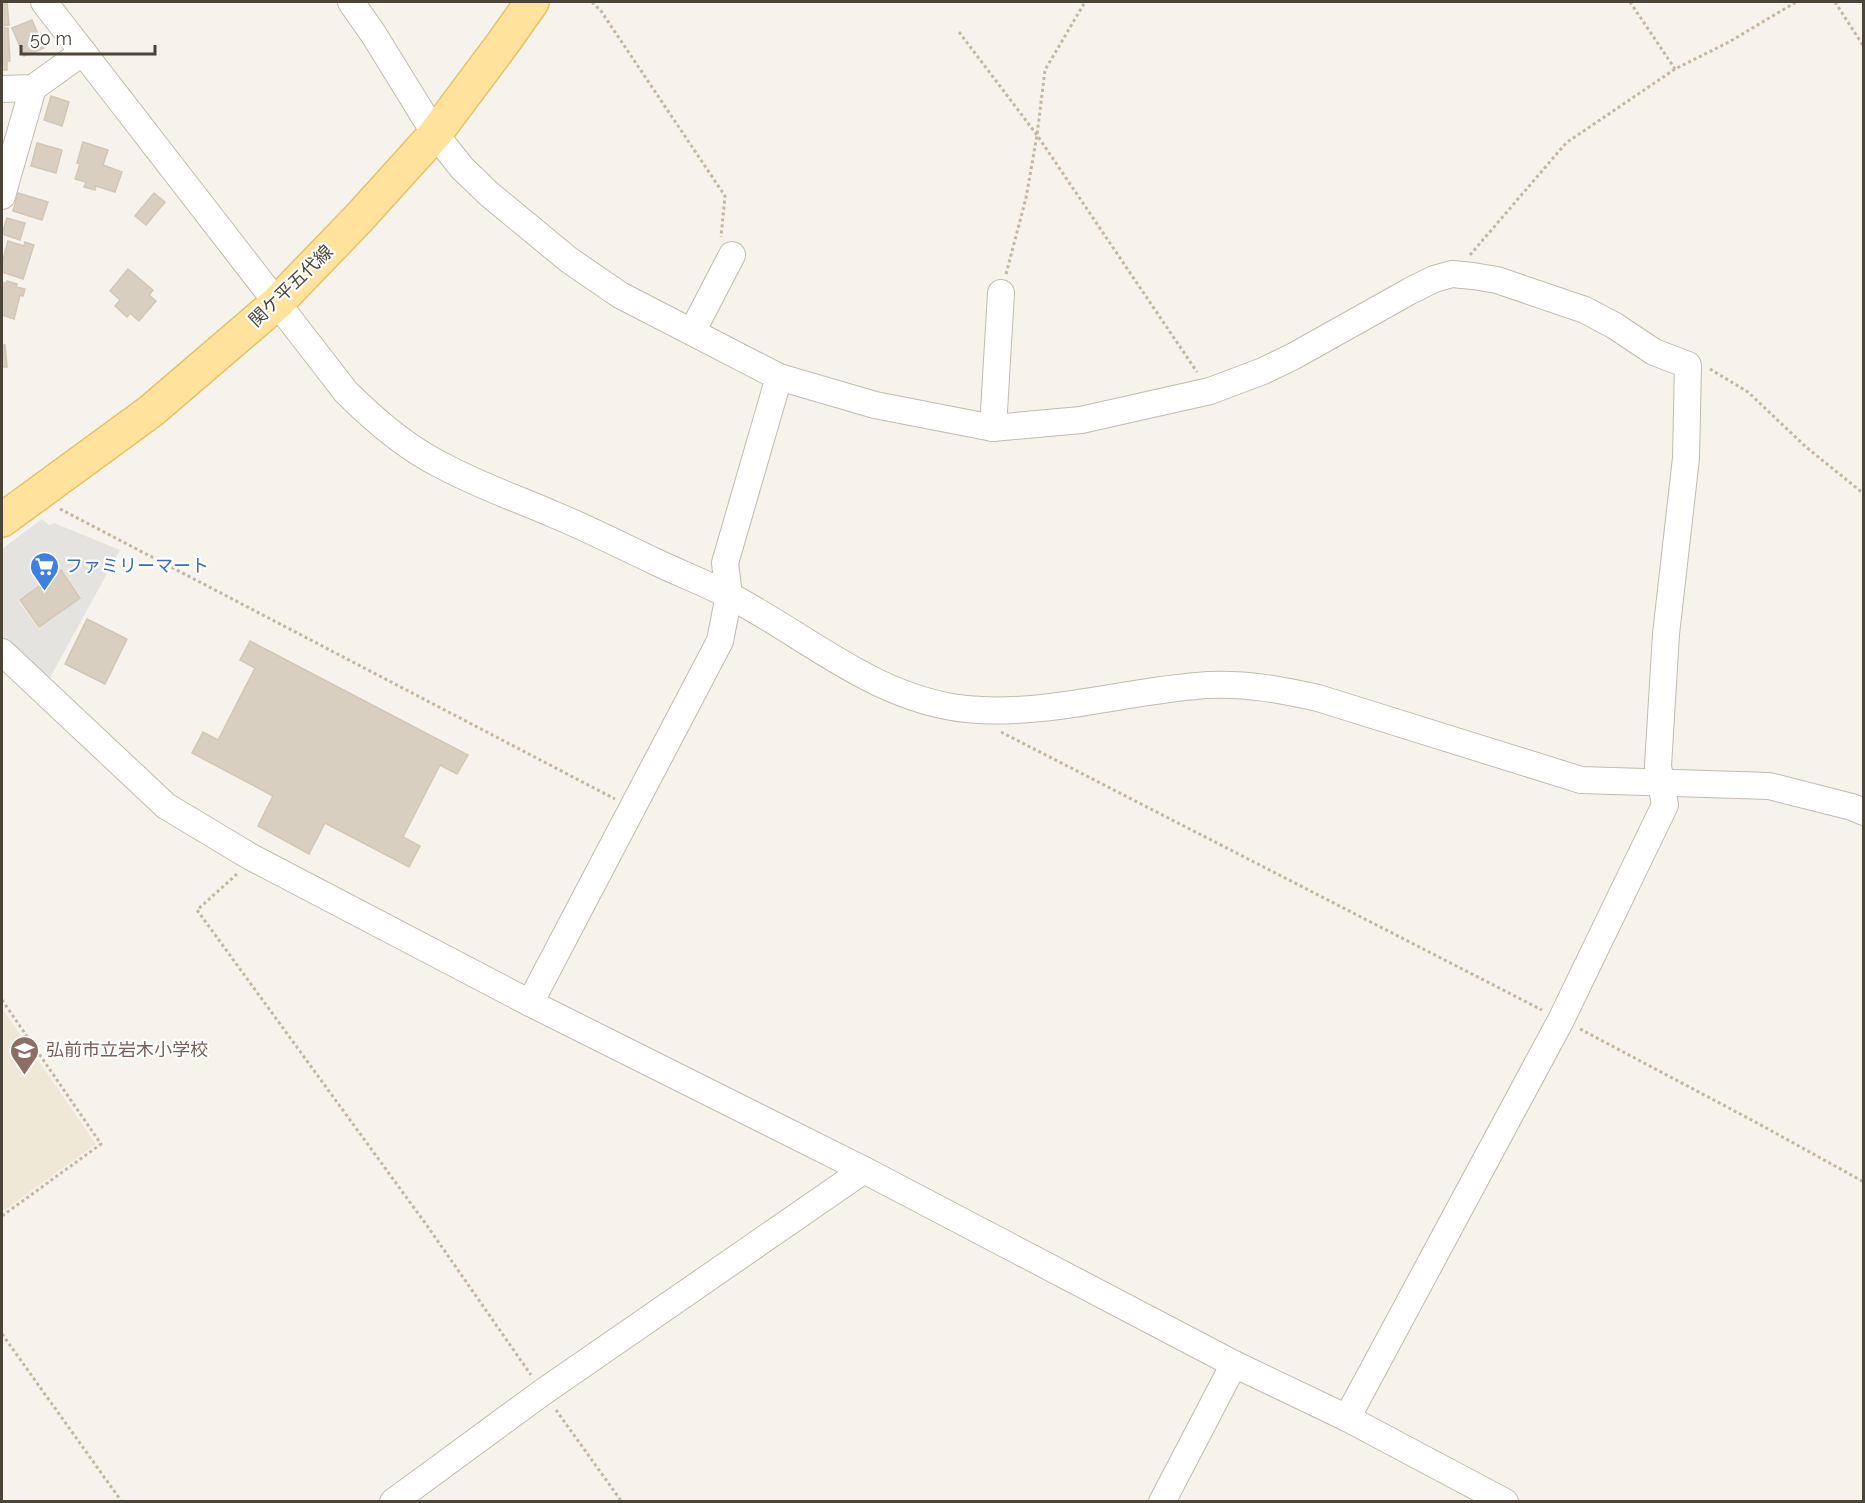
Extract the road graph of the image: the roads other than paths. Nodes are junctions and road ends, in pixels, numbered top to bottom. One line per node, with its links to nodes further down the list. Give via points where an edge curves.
1 (44, 2): 4 (street)
2 (351, 2): 7 (street)
3 (532, 2): 7 (main road, 関ケ平五代線)
4 (83, 52): 5 (street); 11 (street)
5 (33, 88): 6 (street); 8 (street)
6 (2, 89)
7 (435, 134): 11 (main road, 関ケ平五代線); 12 (street, via 489,194 569,261 620,295)
8 (2, 192)
9 (732, 255): 12 (street)
10 (1001, 293): 14 (street)
11 (277, 303): 15 (main road, 関ケ平五代線, via 151,411); 16 (street, via 369,415 441,466)
12 (692, 332): 13 (street)
13 (779, 376): 14 (street, via 875,405); 16 (street, via 725,563)
14 (993, 428): 18 (street, via 1081,420 1210,391 1263,371 1410,291 1452,274 1497,280 1585,310 1654,352 1688,365 1686,458 1666,634 1658,766)
15 (2, 520)
16 (729, 595): 18 (street, via 878,684 936,703 966,709 1008,710 1201,686 1242,685 1318,698 1581,780); 20 (street, via 720,641)
17 (2, 652): 20 (street, via 166,806 251,857)
18 (1661, 782): 19 (street, via 1770,786); 23 (street, via 1665,805 1561,1020)
19 (1863, 812)
20 (530, 1003): 21 (street)
21 (864, 1170): 22 (street); 24 (street, via 543,1392)
22 (1234, 1364): 23 (street); 25 (street)
23 (1347, 1418): 26 (street)
24 (393, 1502)
25 (1162, 1502)
26 (1505, 1502)

